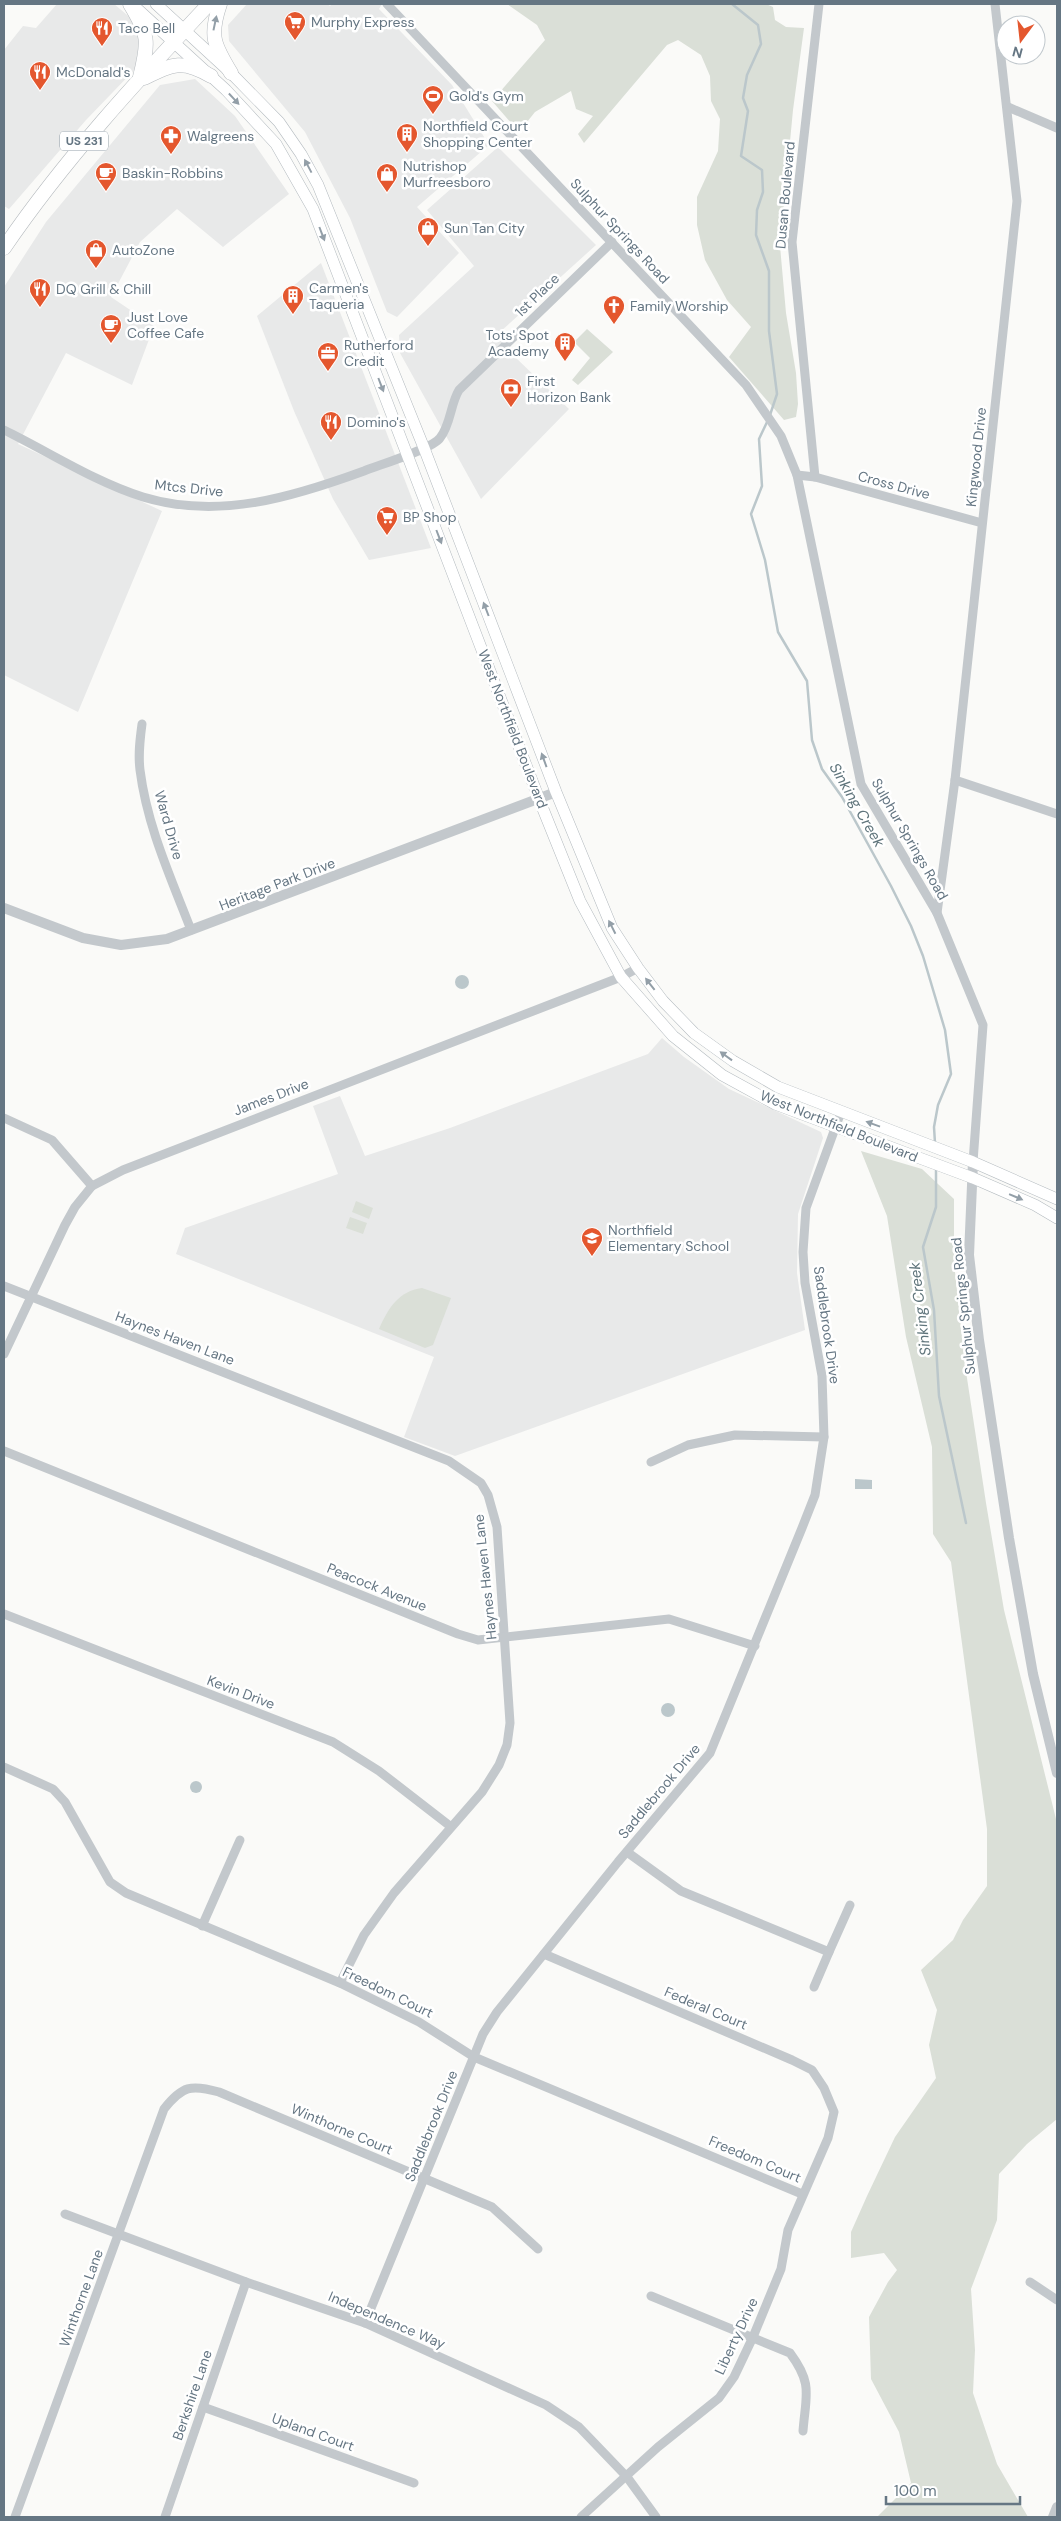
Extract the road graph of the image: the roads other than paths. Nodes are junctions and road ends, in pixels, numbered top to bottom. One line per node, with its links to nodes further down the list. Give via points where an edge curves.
1 (131, 4): 9 (main road, West Northfield Boulevard); 12 (main road, via 146,34)
2 (156, 4): 8 (main road, West Northfield Boulevard)
3 (209, 4): 8 (main road, US 231)
4 (220, 4): 10 (main road, one-way to 4, via 214,45)
5 (387, 4): 15 (street, Sulphur Springs Road)
6 (819, 4): 21 (street, Dusan Boulevard, via 792,242)
7 (995, 4): 13 (street, Kingwood Drive)
8 (184, 30): 9 (main road, US 231); 10 (main road, West Northfield Boulevard)
9 (174, 41): 11 (main road, West Northfield Boulevard); 12 (main road, US 231)
10 (231, 73): 18 (main road, West Northfield Boulevard, one-way to 10, via 318,185 278,122)
11 (211, 76): 12 (main road, via 195,67 178,64); 19 (main road, West Northfield Boulevard, one-way to 19, via 276,144 313,209)
12 (139, 80): 16 (main road, US 231, via 80,145)
13 (1008, 107): 14 (street); 22 (street, Kingwood Drive, via 1017,201)
14 (1057, 128)
15 (612, 242): 18 (street, 1st Place, via 459,390 452,401 447,426 440,440); 20 (street, Sulphur Springs Road, via 746,385 773,421)
16 (4, 248)
17 (4, 430): 19 (street, Mtcs Drive, via 144,497 210,507 253,504 293,496)
18 (424, 448): 19 (street, 1st Place); 23 (main road, West Northfield Boulevard, one-way to 18)
19 (408, 454): 24 (main road, West Northfield Boulevard, one-way to 24)
20 (797, 475): 21 (street, Cross Drive); 31 (street, Sulphur Springs Road, via 861,784)
21 (815, 478): 22 (street, Cross Drive)
22 (982, 523): 26 (street, Kingwood Drive)
23 (526, 711): 24 (main road); 27 (main road, West Northfield Boulevard, one-way to 23)
24 (509, 718): 28 (main road, West Northfield Boulevard)
25 (142, 724): 32 (street, Ward Drive, via 140,770 148,808)
26 (955, 780): 29 (street); 31 (street, Kingwood Drive)
27 (556, 792): 28 (street, Heritage Park Drive); 33 (main road, West Northfield Boulevard, one-way to 27, via 612,928)
28 (539, 799): 32 (street, Heritage Park Drive); 34 (main road, West Northfield Boulevard, via 580,901)
29 (1057, 814)
30 (4, 908): 32 (street, Heritage Park Drive, via 83,938 121,945 167,939)
31 (937, 913): 38 (street, Sulphur Springs Road, via 983,1025)
32 (191, 930)
33 (638, 968): 34 (street, James Drive); 35 (main road, West Northfield Boulevard, one-way to 33, via 778,1087 733,1061 694,1033 663,1001)
34 (621, 977): 37 (main road, West Northfield Boulevard, via 673,1036 722,1074 775,1104); 40 (street, James Drive, via 207,1136)
35 (841, 1112): 37 (street, Saddlebrook Drive); 38 (main road, West Northfield Boulevard, one-way to 35)
36 (4, 1118): 40 (street, via 52,1140)
37 (836, 1128): 39 (main road, West Northfield Boulevard); 46 (street, Saddlebrook Drive, via 806,1208 803,1252 804,1283 822,1376)
38 (973, 1162): 39 (street, Sulphur Springs Road); 41 (main road, West Northfield Boulevard)
39 (973, 1178): 42 (main road, West Northfield Boulevard, one-way to 42); 53 (street, Sulphur Springs Road, via 969,1255 979,1340 1033,1674)
40 (92, 1186): 44 (street, James Drive, via 75,1207)
41 (1057, 1199)
42 (1057, 1218)
43 (4, 1286): 44 (street, Haynes Haven Lane)
44 (30, 1296): 45 (street, James Drive); 50 (street, Haynes Haven Lane, via 400,1440 470,1473 488,1495 497,1528)
45 (4, 1354)
46 (824, 1437): 48 (street, via 735,1436 688,1445); 51 (street, Saddlebrook Drive, via 815,1495)
47 (4, 1451): 50 (street, Peacock Avenue, via 458,1634 478,1640)
48 (651, 1462)
49 (4, 1614): 54 (street, Kevin Drive, via 333,1742 379,1771)
50 (506, 1637): 51 (street, Peacock Avenue, via 669,1619); 54 (street, Haynes Haven Lane, via 510,1722 507,1745 499,1766 482,1792)
51 (756, 1646): 56 (street, Saddlebrook Drive, via 710,1753)
52 (4, 1767): 58 (street, Freedom Court, via 53,1789 65,1802 110,1882 126,1893)
53 (1057, 1773)
54 (450, 1826): 61 (street, Haynes Haven Lane, via 364,1935)
55 (240, 1840): 58 (street)
56 (627, 1852): 59 (street, via 681,1891); 60 (street, Saddlebrook Drive)
57 (850, 1905): 59 (street)
58 (202, 1926): 61 (street, Freedom Court)
59 (829, 1952): 62 (street)
60 (544, 1954): 63 (street, Saddlebrook Drive, via 497,2012 483,2034); 65 (street, Federal Court, via 812,2070)
61 (340, 1983): 63 (street, Freedom Court, via 419,2022)
62 (814, 1987)
63 (474, 2058): 66 (street, Saddlebrook Drive); 67 (street, Freedom Court)
64 (178, 2092): 66 (street, Winthorne Court, via 201,2087 219,2092); 69 (street, Winthorne Lane, via 164,2109)
65 (834, 2112): 67 (street, Liberty Drive, via 828,2138)
66 (424, 2178): 70 (street, Winthorne Court, via 492,2207); 75 (street, Saddlebrook Drive)
67 (802, 2194): 76 (street, Liberty Drive, via 788,2230 781,2269)
68 (66, 2214): 69 (street, Independence Way)
69 (118, 2235): 71 (street, Independence Way); 82 (street, Winthorne Lane)
70 (538, 2249)
71 (246, 2282): 75 (street, Independence Way); 77 (street, Berkshire Lane)
72 (1030, 2282): 74 (street)
73 (651, 2296): 76 (street)
74 (1057, 2300)
75 (365, 2323): 79 (street, Independence Way, via 546,2405 579,2427)
76 (753, 2337): 78 (street, via 790,2353 800,2366 807,2383); 79 (street, Liberty Drive, via 734,2377 719,2398)
77 (203, 2407): 80 (street, Upland Court); 83 (street, Berkshire Lane)
78 (803, 2431)
79 (627, 2477): 84 (street, Liberty Drive); 85 (street, Independence Way)
80 (414, 2483)
81 (1057, 2507): 86 (street)
82 (15, 2517)
83 (165, 2517)
84 (581, 2517)
85 (656, 2517)
86 (1053, 2517)

